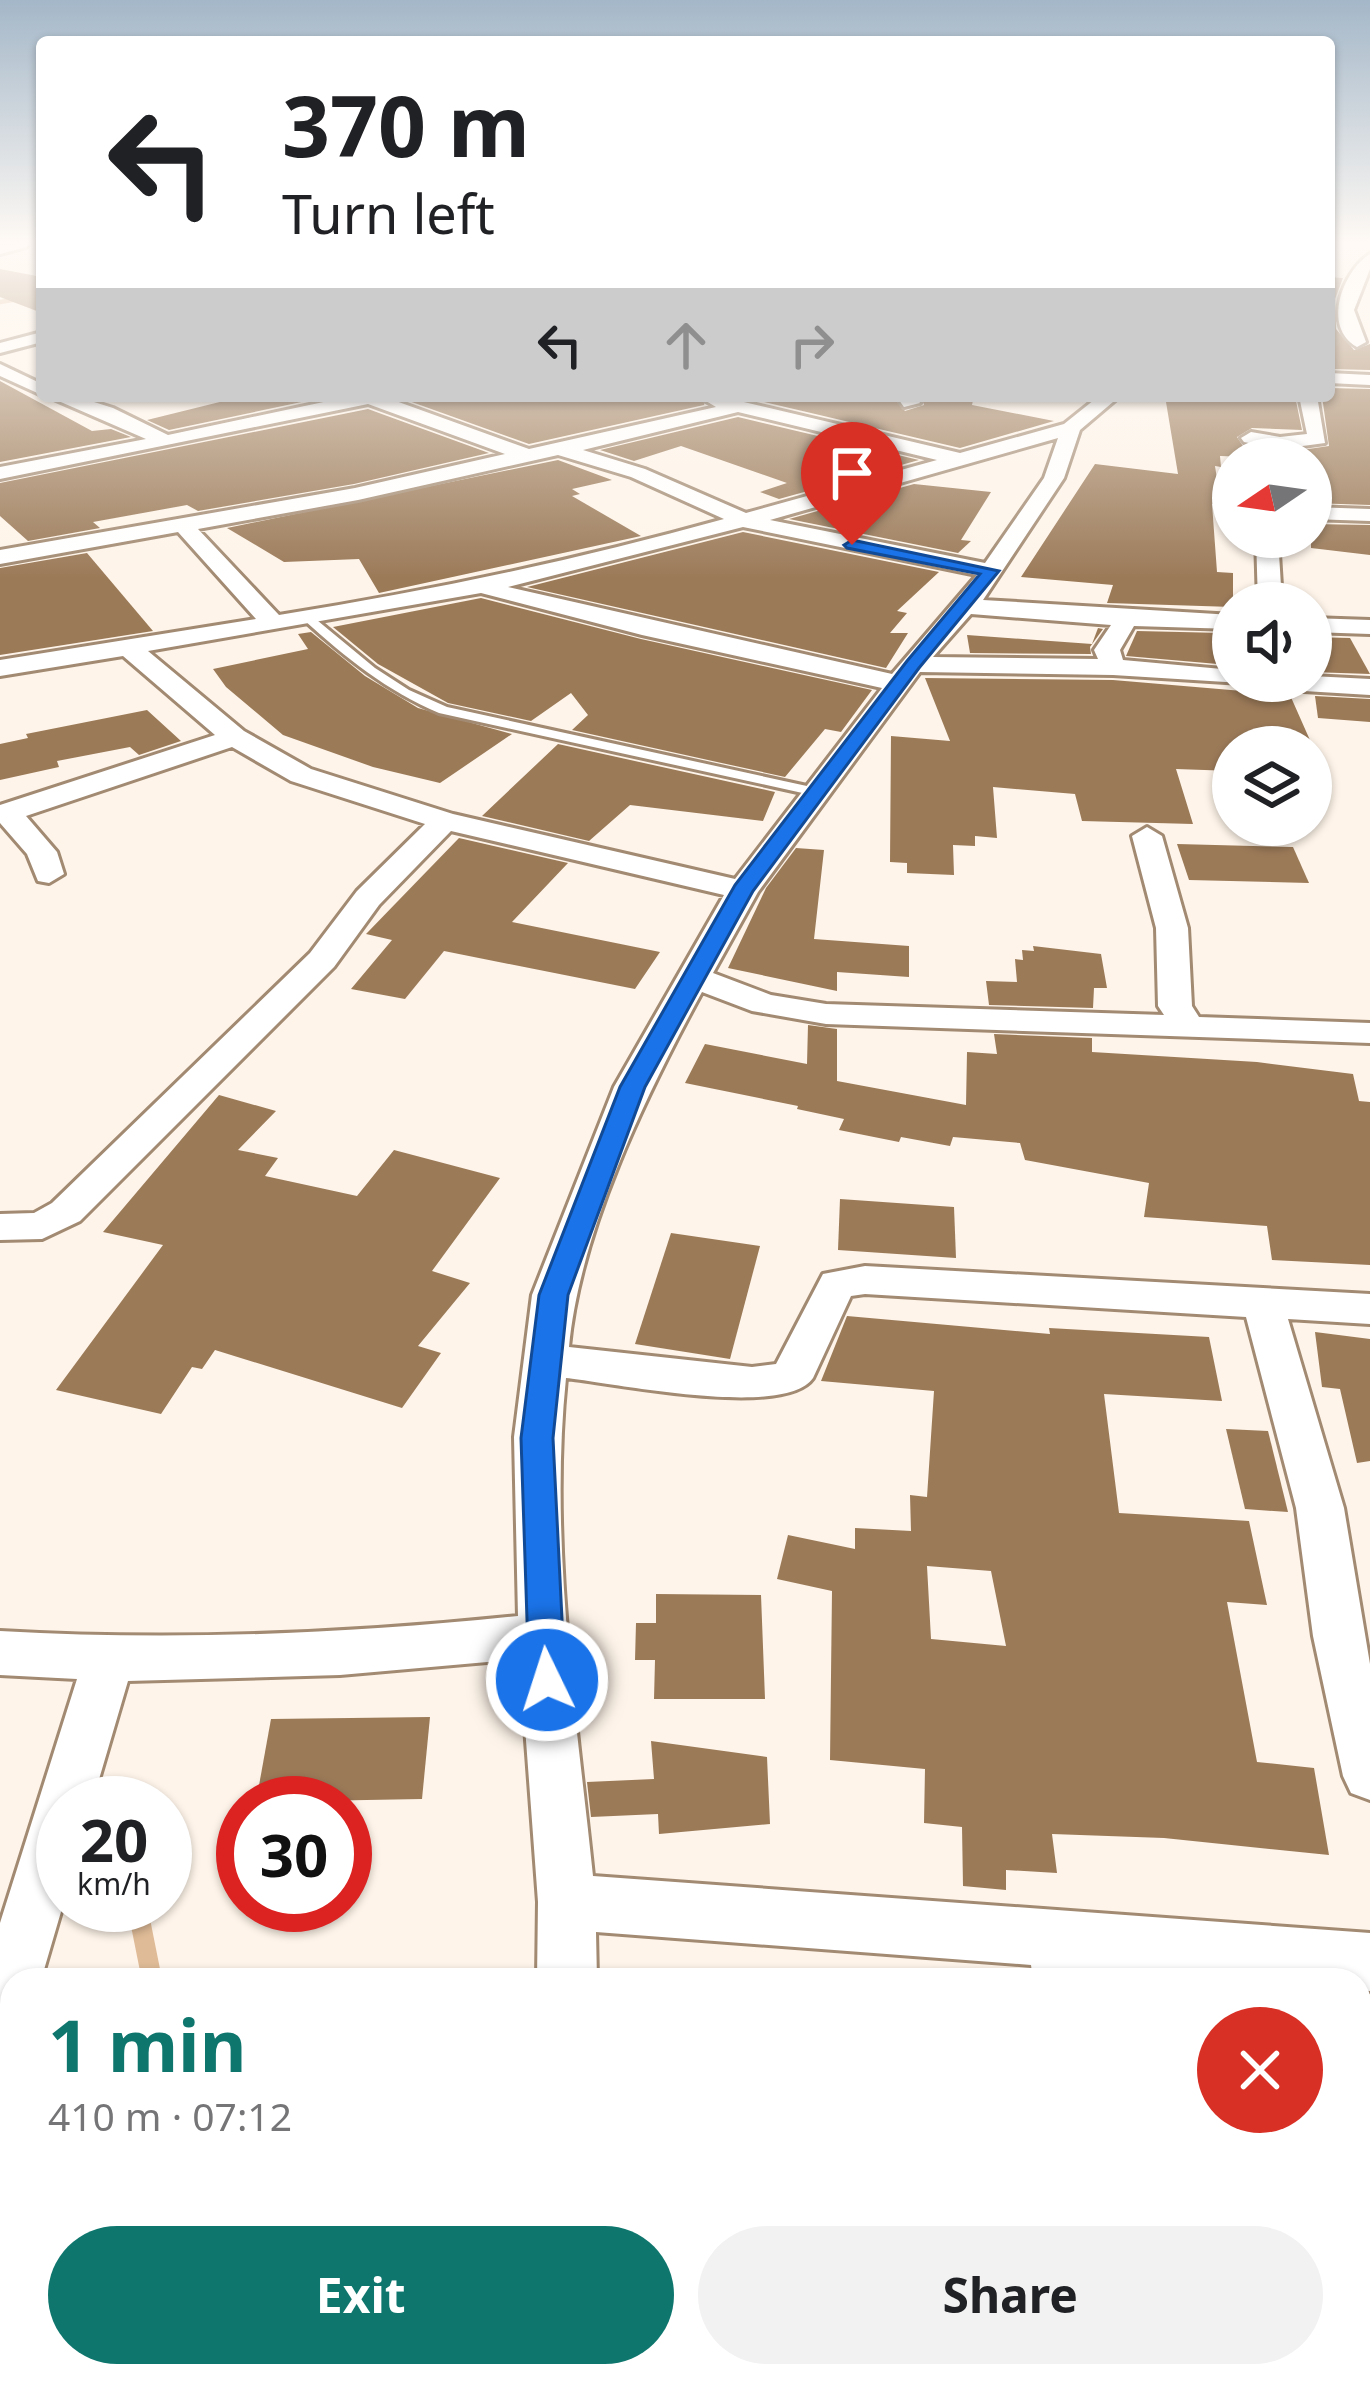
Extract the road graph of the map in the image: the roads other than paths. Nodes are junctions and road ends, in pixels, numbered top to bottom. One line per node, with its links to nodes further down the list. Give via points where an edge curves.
1 (0, 369): 4 (street)
2 (1335, 378): 3 (street)
3 (1370, 380)
4 (36, 388)
5 (75, 402): 14 (street)
6 (344, 402): 14 (street)
7 (380, 402): 16 (street)
8 (720, 402): 11 (street)
9 (1104, 402): 12 (street)
10 (1309, 402): 13 (street)
11 (740, 406): 15 (street); 17 (street)
12 (1071, 428): 17 (street); 24 (street, via 1054,478)
13 (1318, 438)
14 (165, 442): 18 (street)
15 (559, 449): 16 (street); 21 (street)
16 (526, 454): 22 (street, via 225,517)
17 (960, 459): 21 (street)
18 (0, 473)
19 (1332, 514): 20 (street)
20 (1370, 515)
21 (749, 522): 24 (street); 25 (street)
22 (190, 532): 23 (street); 30 (street)
23 (0, 557)
24 (991, 571): 26 (street)
25 (479, 587): 27 (street); 36 (street, via 642,628)
26 (965, 606): 28 (street); 36 (street)
27 (308, 618): 30 (street); 41 (lane, via 368,672 443,710)
28 (1127, 619): 29 (street); 34 (street, via 1107,650)
29 (1212, 621)
30 (274, 624): 33 (street)
31 (1332, 626): 32 (street)
32 (1370, 627)
33 (129, 648): 35 (street); 40 (street)
34 (1113, 667): 36 (street); 37 (street)
35 (0, 668)
36 (906, 674): 41 (street)
37 (1212, 676)
38 (1332, 685): 39 (street)
39 (1370, 687)
40 (234, 737): 42 (street); 43 (street, via 301,775)
41 (816, 792): 46 (street)
42 (4, 813): 45 (street, via 42,852)
43 (445, 821): 46 (street); 50 (street, via 368,898 322,960 66,1212 42,1226)
44 (1147, 836): 48 (street, via 1172,928 1175,1006)
45 (49, 874)
46 (743, 890): 47 (street)
47 (692, 977): 48 (street, via 764,1004 826,1014); 53 (street, via 624,1108 554,1295)
48 (1188, 1026): 49 (street)
49 (1370, 1033)
50 (0, 1227)
51 (1262, 1300): 52 (street); 53 (street, via 866,1280 838,1284 819,1307 805,1358 789,1379); 58 (street, via 1320,1508)
52 (1370, 1309)
53 (546, 1360): 54 (street, via 537,1438)
54 (543, 1635): 56 (street); 60 (street)
55 (0, 1653): 56 (street)
56 (108, 1661): 57 (street)
57 (73, 1776)
58 (1370, 1776)
59 (36, 1899): 63 (street)
60 (567, 1902): 61 (street); 64 (street)
61 (1059, 1959): 62 (street)
62 (1370, 1962)
63 (15, 1968)
64 (567, 1968)

